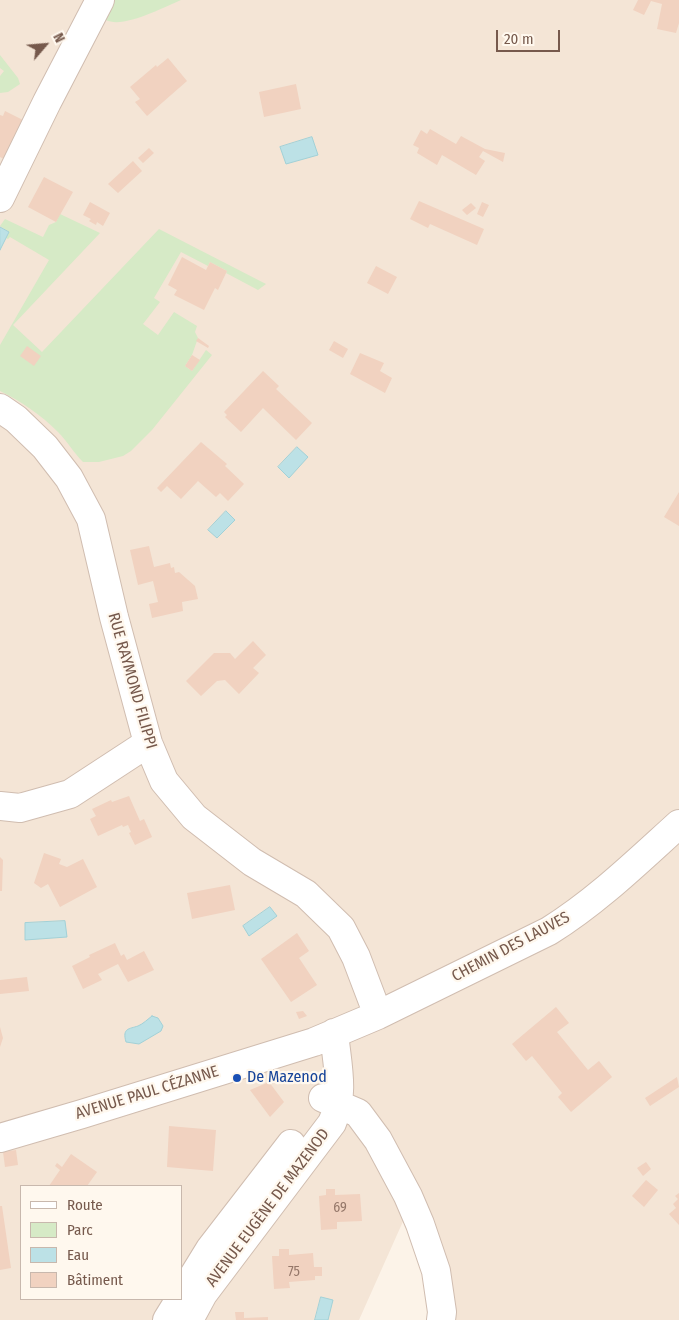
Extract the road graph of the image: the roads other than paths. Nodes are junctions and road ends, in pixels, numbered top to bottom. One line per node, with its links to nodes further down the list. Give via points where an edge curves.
1 (100, 0): 2 (street)
2 (0, 198)
3 (0, 408): 4 (street, RUE RAYMOND FILIPPI, via 45,447 69,478 91,519)
4 (148, 743): 5 (street, via 70,794 20,808); 7 (street, RUE RAYMOND FILIPPI, via 164,781 194,817 252,862 306,894 341,928 356,957)
5 (0, 806)
6 (679, 824): 7 (street, CHEMIN DES LAUVES, via 616,882 573,916)
7 (378, 1016): 8 (street, AVENUE PAUL CÉZANNE)
8 (324, 1037): 9 (street, AVENUE EUGÈNE DE MAZENOD, via 323,1080); 10 (street, AVENUE PAUL CÉZANNE)
9 (330, 1101): 11 (street, AVENUE EUGÈNE DE MAZENOD, via 316,1112 210,1249); 14 (street, AVENUE EUGÈNE DE MAZENOD, via 332,1123 203,1294); 15 (street, via 358,1113 378,1140 408,1196 436,1271)
10 (0, 1138)
11 (182, 1294)
12 (178, 1300): 13 (street, AVENUE EUGÈNE DE MAZENOD)
13 (167, 1320)
14 (189, 1320)
15 (441, 1320)

